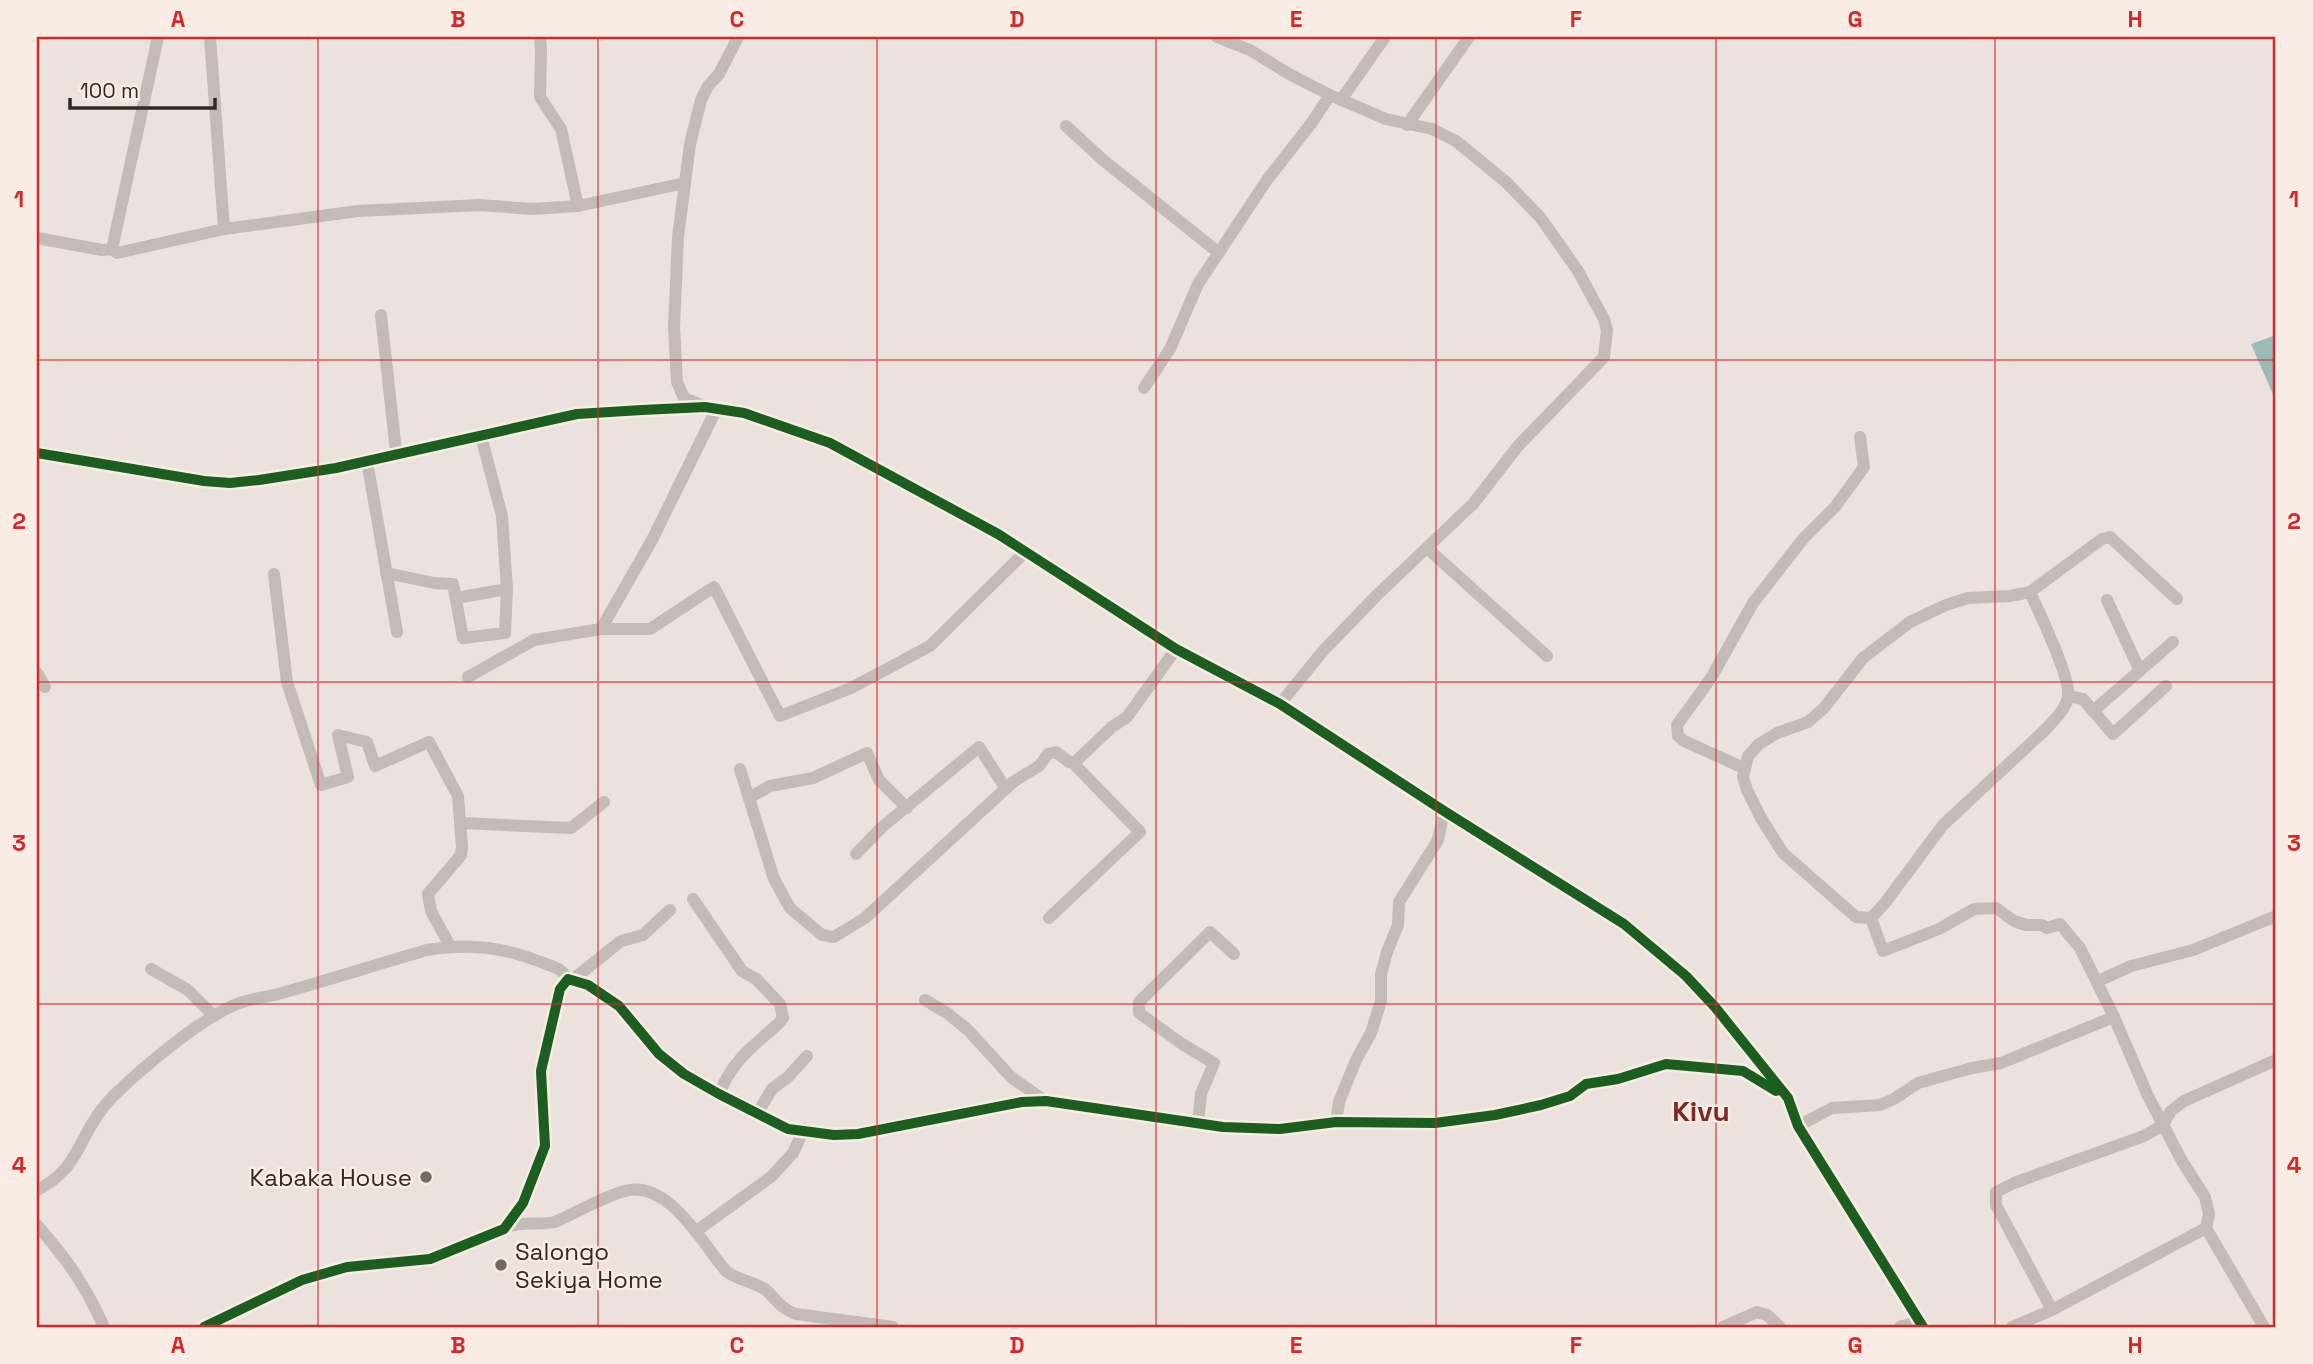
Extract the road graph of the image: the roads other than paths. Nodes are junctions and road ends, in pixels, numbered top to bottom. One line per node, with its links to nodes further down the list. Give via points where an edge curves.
1 (159, 37): 15 (street)
2 (210, 37): 13 (street)
3 (540, 37): 12 (street, via 540,97 561,129)
4 (738, 37): 11 (street, via 701,100)
5 (1217, 37): 8 (street, via 1251,50)
6 (1385, 37): 8 (street)
7 (1469, 37): 9 (street)
8 (1336, 97): 9 (street); 16 (street, via 1267,180)
9 (1407, 125): 25 (street, via 1432,129 1456,141 1506,182 1540,217 1578,271 1607,330 1604,357)
10 (1066, 126): 16 (street)
11 (685, 183): 12 (street); 19 (street, via 677,237 677,382 684,398)
12 (578, 206): 13 (street, via 358,211)
13 (223, 229): 15 (street, via 117,253)
14 (37, 238): 15 (street)
15 (112, 249)
16 (1219, 253): 18 (street, via 1198,284 1170,349)
17 (381, 315): 23 (street)
18 (1144, 388)
19 (711, 408): 20 (street, via 577,414); 26 (street, via 744,413 830,443); 34 (street, via 652,540)
20 (481, 436): 23 (street); 29 (street, via 502,516)
21 (1860, 437): 48 (street, via 1864,467 1753,603 1711,678 1677,725 1684,741)
22 (37, 453): 24 (street, via 230,483)
23 (395, 455): 24 (street)
24 (367, 461): 27 (street)
25 (1429, 548): 38 (street); 45 (street, via 1323,651)
26 (1025, 552): 34 (street, via 930,646 851,688 780,716 714,587 650,629); 37 (street)
27 (386, 573): 31 (street, via 453,584); 35 (street)
28 (274, 574): 55 (street, via 287,682 321,785 348,777 338,734 367,742 375,766 429,742 458,796)
29 (507, 589): 31 (street); 31 (street, via 505,633 463,638)
30 (2030, 592): 32 (street, via 2110,537); 44 (street, via 2058,655); 48 (street, via 1968,598 1910,622 1863,658 1808,722 1759,744)
31 (456, 598)
32 (2177, 599)
33 (2107, 600): 39 (street)
34 (601, 629): 41 (street, via 534,640)
35 (397, 632)
36 (2173, 642): 39 (street)
37 (1176, 649): 45 (street); 47 (street, via 1127,717)
38 (1547, 656)
39 (2140, 671): 46 (street)
40 (37, 673): 42 (street)
41 (468, 677)
42 (45, 687)
43 (2166, 687): 46 (street, via 2113,734)
44 (2068, 696): 46 (street, via 2083,699); 61 (street, via 2046,729 1943,825)
45 (1280, 704): 54 (street)
46 (2093, 711)
47 (1073, 763): 50 (street, via 1050,752 1039,766); 60 (street, via 1140,832)
48 (1744, 768): 61 (street, via 1747,790 1783,853 1856,917)
49 (740, 769): 51 (street)
50 (1006, 789): 51 (street, via 865,918 831,938 790,908 775,878); 53 (street, via 979,747)
51 (749, 797): 53 (street, via 770,786 813,778 867,753 878,780)
52 (604, 802): 55 (street, via 570,828)
53 (907, 808): 56 (street)
54 (1444, 811): 73 (street, via 1645,941 1715,1007); 76 (street, via 1438,840 1399,902 1398,925 1381,974 1381,1001 1343,1092)
55 (461, 823): 62 (street, via 461,855 428,894 430,911)
56 (856, 854)
57 (693, 899): 72 (street, via 742,971 756,979 783,1013 779,1023 742,1055)
58 (670, 910): 65 (street, via 643,936 621,941)
59 (2276, 916): 66 (street)
60 (1049, 918)
61 (1871, 918): 66 (street, via 1883,951 1939,929 1973,909 1996,908 2026,925 2047,928 2060,923)
62 (450, 946): 65 (street, via 507,950 559,968); 68 (street, via 242,1002)
63 (1234, 954): 77 (street, via 1210,932 1139,1002 1139,1013 1214,1063 1201,1094)
64 (151, 969): 68 (street, via 188,990)
65 (569, 980): 72 (street, via 588,985 619,1006 659,1054); 85 (street, via 560,989 541,1071 545,1146 530,1189)
66 (2098, 981): 69 (street)
67 (925, 1000): 74 (street, via 968,1030 1011,1077)
68 (215, 1016): 81 (street, via 127,1084 103,1108 64,1171)
69 (2115, 1017): 78 (street); 79 (street, via 2001,1063 1918,1083 1880,1105 1832,1108)
70 (807, 1056): 75 (street, via 772,1089)
71 (2276, 1060): 78 (street, via 2184,1101 2171,1111)
72 (719, 1094): 75 (street)
73 (1788, 1098): 76 (street, via 1743,1071 1666,1063 1586,1084 1570,1096 1541,1105 1495,1115 1435,1123); 79 (street)
74 (1046, 1101): 77 (street); 80 (street, via 858,1134)
75 (757, 1114): 80 (street, via 788,1129)
76 (1336, 1122): 77 (street, via 1280,1129)
77 (1198, 1124)
78 (2164, 1125): 84 (street, via 2205,1197 2210,1213); 86 (street, via 1996,1192 1996,1205)
79 (1798, 1126): 87 (street)
80 (804, 1129): 83 (street, via 793,1153 772,1176)
81 (37, 1190)
82 (37, 1224): 89 (street, via 69,1261)
83 (695, 1228): 85 (street, via 657,1196 627,1190 555,1222 512,1224); 88 (street, via 726,1271 762,1287 786,1310)
84 (2206, 1228): 86 (street); 95 (street)
85 (503, 1229): 90 (street, via 430,1259 347,1267 302,1280)
86 (2052, 1310): 94 (street)
87 (1921, 1324): 93 (street)
88 (884, 1326)
89 (104, 1327)
90 (204, 1327)
91 (1723, 1327): 92 (street, via 1757,1312)
92 (1780, 1327)
93 (1900, 1327)
94 (2012, 1327)
95 (2264, 1327)

